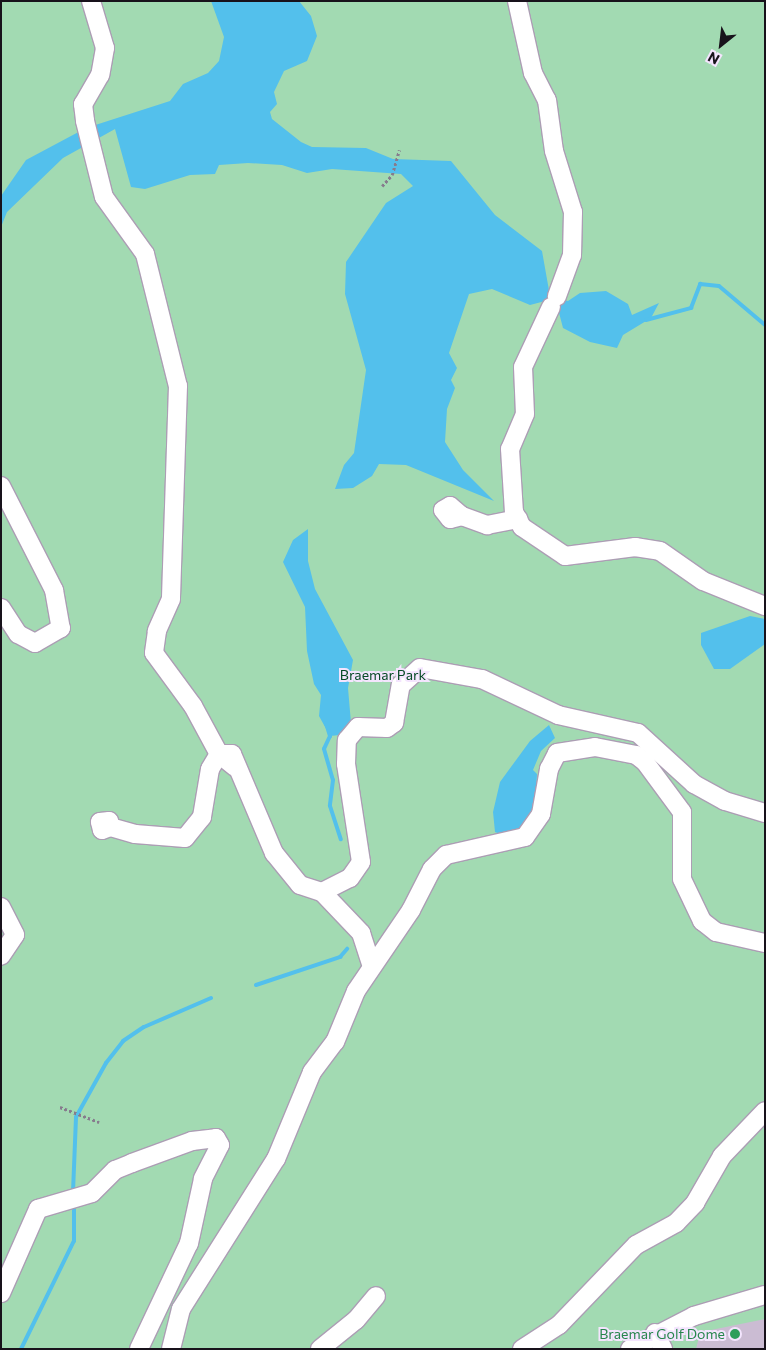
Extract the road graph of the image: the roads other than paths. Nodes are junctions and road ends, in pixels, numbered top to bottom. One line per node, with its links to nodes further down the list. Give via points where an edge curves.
1 (91, 1): 8 (street, via 104,48 100,75 83,104 85,121 104,197 144,254 178,386 171,599 157,631 154,653 183,690)
2 (517, 1): 5 (street, via 533,73 547,100 554,151 573,212 572,255 523,367 525,414 510,449)
3 (1, 486): 7 (street, via 28,534 62,618 56,632 36,643 24,639 11,623 14,614)
4 (462, 516): 5 (street, via 487,525)
5 (518, 519): 6 (street, via 535,538 564,556 649,548 664,552 704,581)
6 (765, 606)
7 (1, 607)
8 (219, 754): 10 (street, via 210,769 204,804 195,829 185,838 158,837); 11 (street, via 232,754 235,768 274,854 300,885)
9 (765, 813): 11 (street, via 725,801 694,784 638,733 558,715 482,679 420,668 401,685 394,723 387,728 358,727 347,740 346,764 361,862 350,878)
10 (110, 827)
11 (322, 892): 15 (street, via 361,933)
12 (1, 907): 14 (street, via 15,935)
13 (765, 943): 15 (street, via 716,932 702,921 682,879 682,812 645,762 619,750 571,747 553,759 536,826 510,843 438,860 411,910)
14 (1, 956)
15 (371, 964): 22 (street, via 356,991 342,1030 306,1083 276,1159 178,1316)
16 (765, 1112): 24 (street, via 722,1156 686,1213 670,1228 636,1245 559,1325)
17 (1, 1293): 21 (street, via 38,1209 92,1193 115,1170 132,1163 192,1141 216,1138 220,1145 203,1180 189,1243)
18 (765, 1295): 20 (street, via 694,1316)
19 (376, 1296): 23 (street, via 356,1320)
20 (659, 1341): 25 (street)
21 (139, 1349)
22 (171, 1349)
23 (320, 1349)
24 (522, 1349)
25 (630, 1349)

